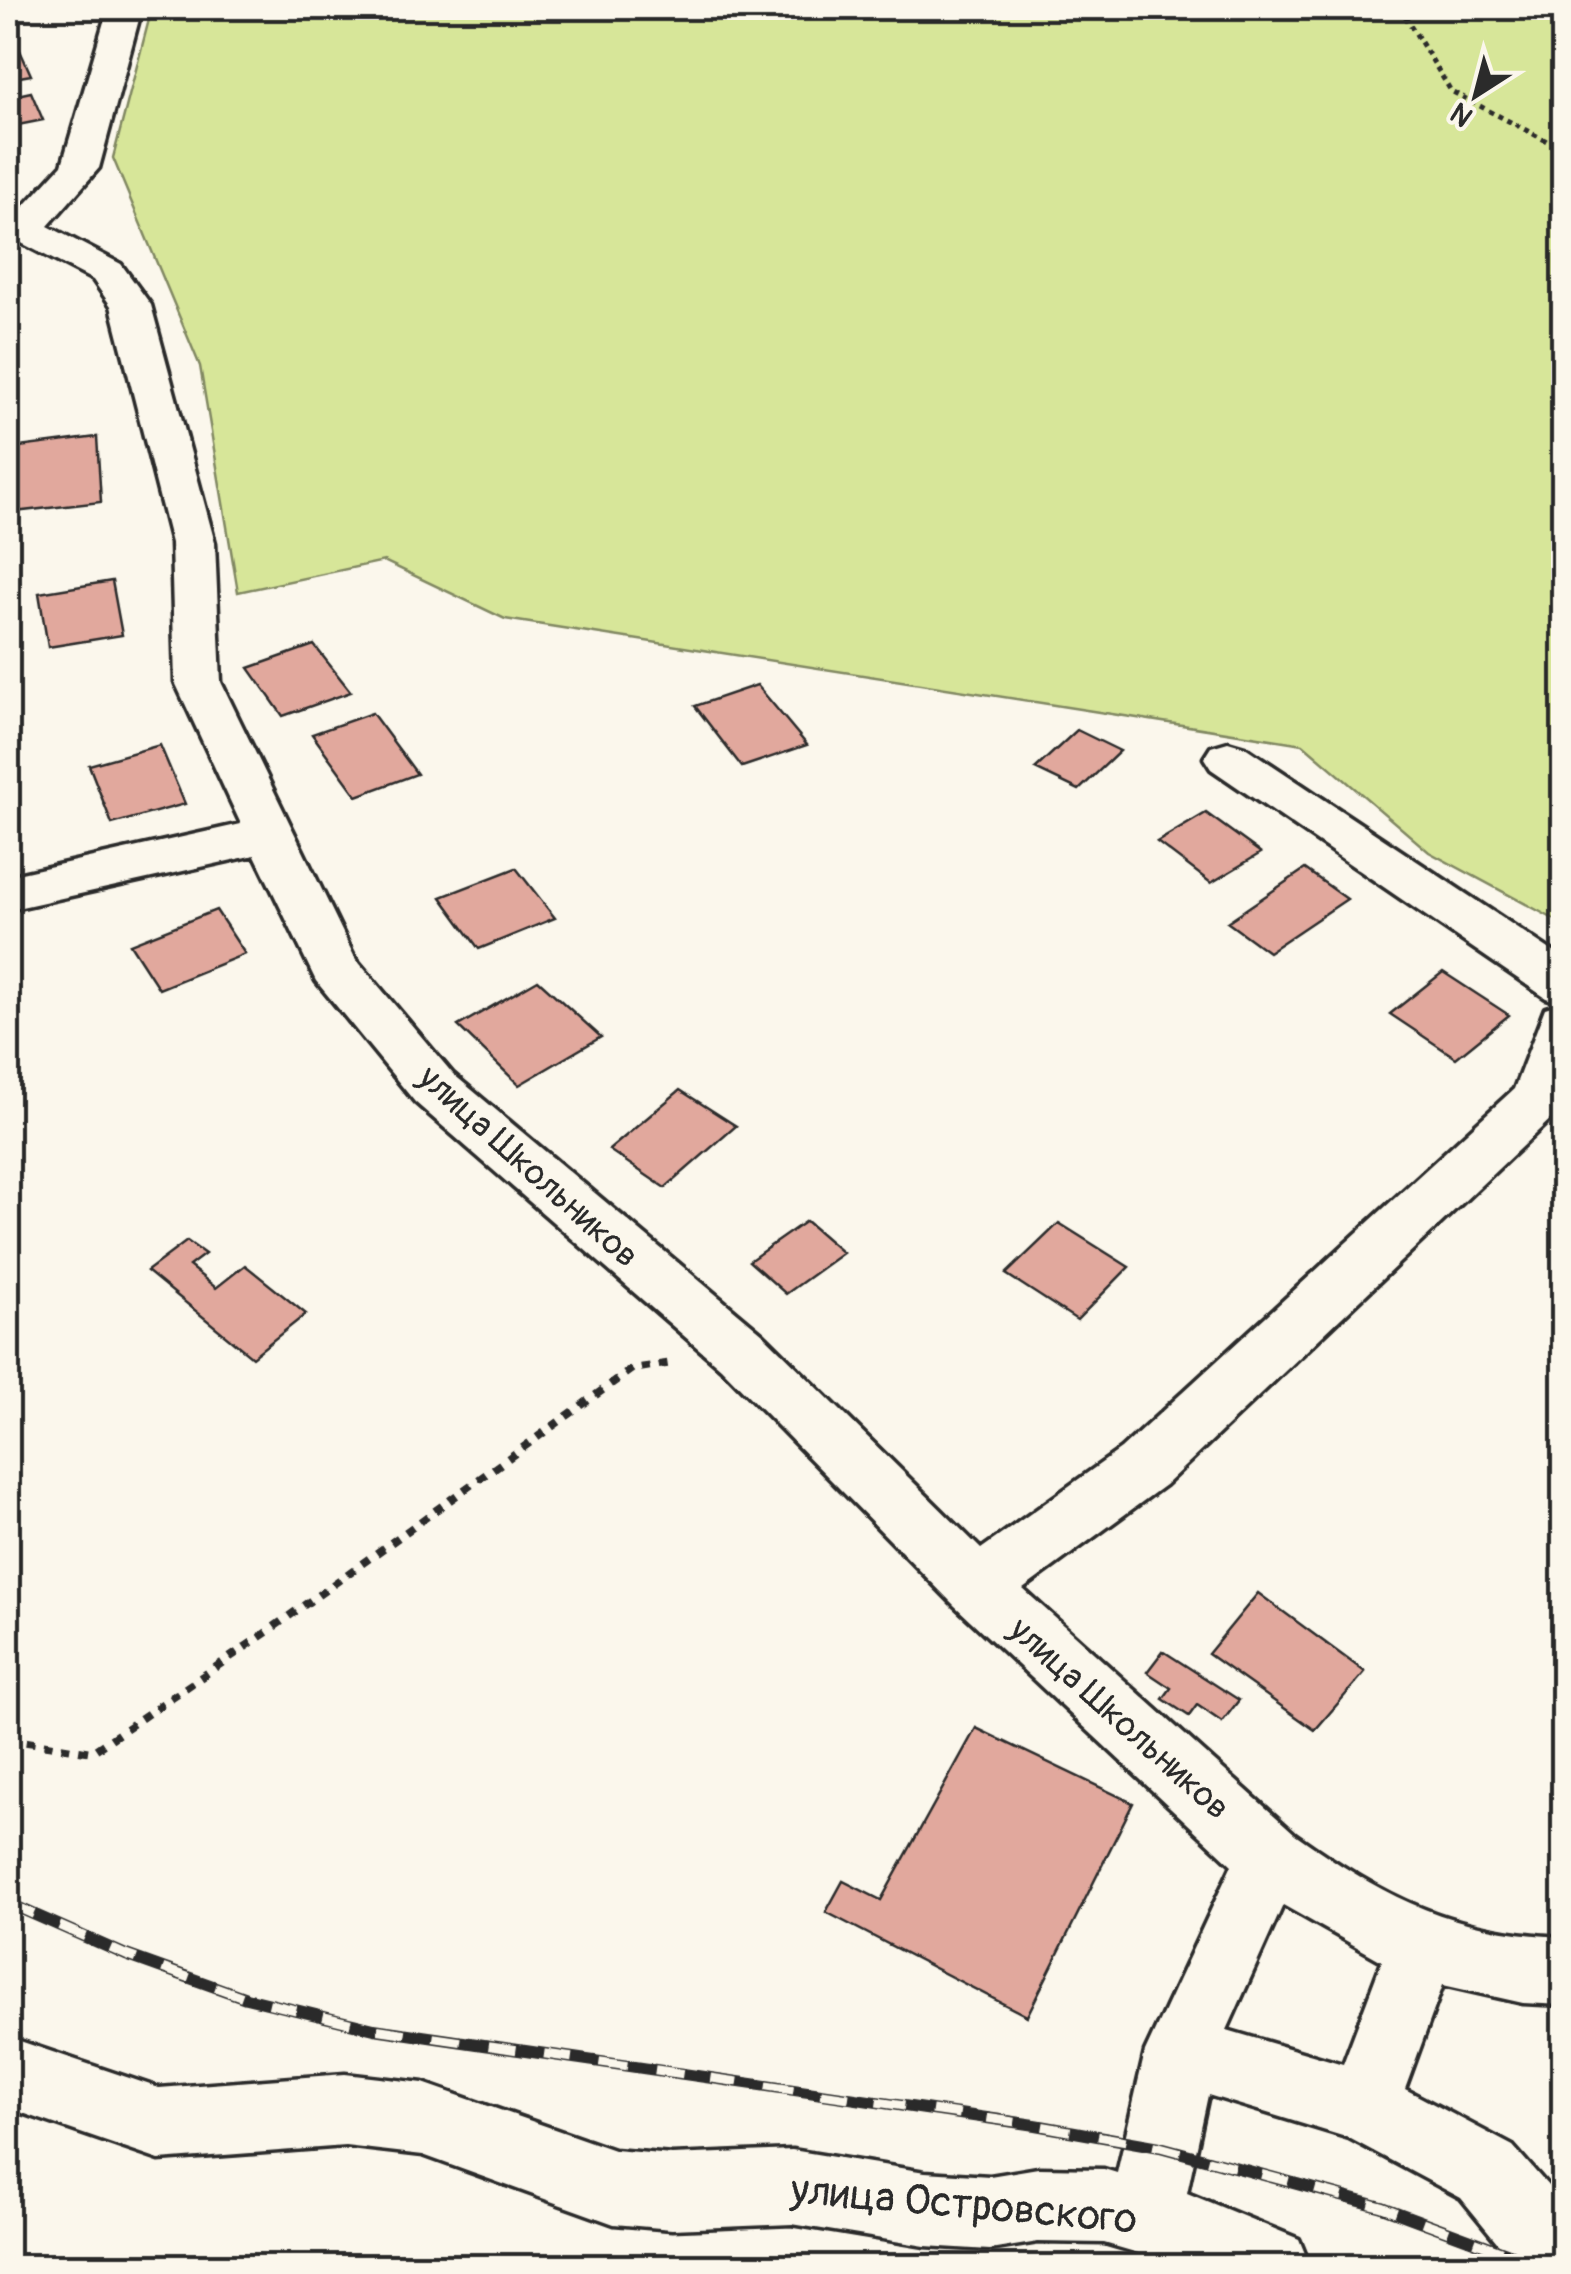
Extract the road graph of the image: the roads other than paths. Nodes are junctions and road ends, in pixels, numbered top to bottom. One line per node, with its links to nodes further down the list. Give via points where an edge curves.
1 (111, 16): 2 (street, улица Школьников, via 80,168)
2 (16, 227): 4 (street, улица Школьников, via 107,272 131,305 192,543 198,682)
3 (1228, 758): 6 (street)
4 (270, 835): 5 (street); 8 (street, улица Школьников, via 334,968 434,1088 742,1352)
5 (8, 892)
6 (1564, 986)
7 (1564, 1022): 8 (street, via 1538,1099 1143,1467)
8 (976, 1587): 9 (street, улица Школьников)
9 (1272, 1856): 10 (street, улица Школьников, via 1320,1892); 12 (street)
10 (1422, 1948): 11 (street, улица Школьников, via 1492,1967); 14 (street)
11 (1564, 1971)
12 (1181, 2052): 14 (street); 15 (street)
13 (8, 2073): 15 (street, улица Островского, via 159,2124 345,2110 424,2119 614,2187 672,2192 792,2186 925,2209 990,2213 1088,2206)
14 (1363, 2106): 16 (street, via 1487,2172 1532,2227)
15 (1145, 2215): 17 (street, улица Островского)
16 (1564, 2250)
17 (1272, 2266)

